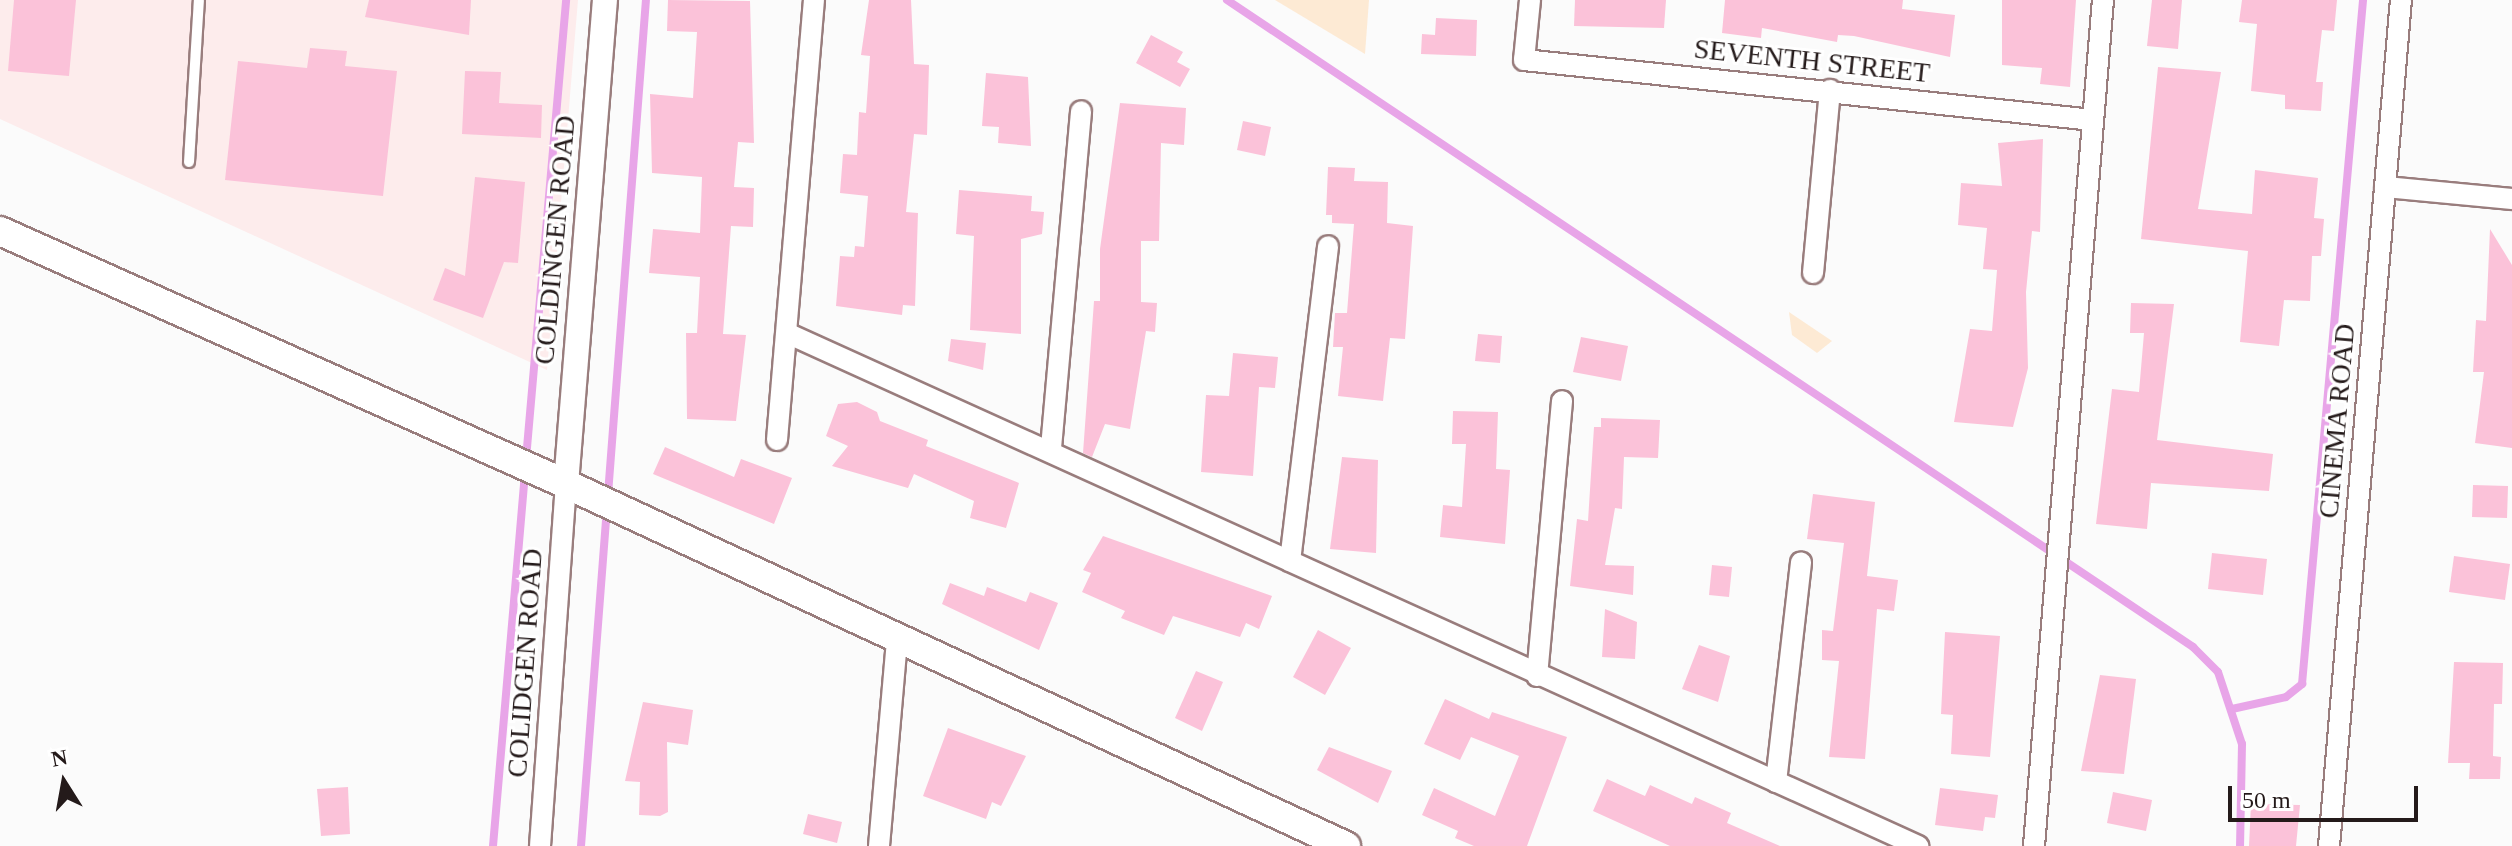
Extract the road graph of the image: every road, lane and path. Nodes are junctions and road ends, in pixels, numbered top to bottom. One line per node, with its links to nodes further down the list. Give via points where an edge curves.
1 (199, 0): 10 (lane)
2 (605, 0): 20 (street, COLDINGEN ROAD)
3 (814, 0): 16 (street)
4 (1530, 0): 7 (street, SEVENTH STREET, via 1524,60)
5 (2103, 0): 9 (street)
6 (2401, 0): 11 (street, CINEMA ROAD)
7 (1830, 90): 9 (street, SEVENTH STREET); 15 (street)
8 (1081, 111): 19 (street)
9 (2093, 120): 30 (street, via 2064,530)
10 (189, 162)
11 (2385, 187): 12 (street); 31 (street, CINEMA ROAD)
12 (2512, 199)
13 (0, 231): 20 (main road)
14 (1328, 246): 21 (street)
15 (1813, 273)
16 (789, 334): 18 (street); 19 (street)
17 (1562, 401): 24 (street)
18 (777, 440)
19 (1051, 448): 21 (street)
20 (566, 484): 23 (main road); 26 (street, COLIDGEN ROAD)
21 (1290, 561): 24 (street)
22 (1801, 562): 25 (street)
23 (897, 640): 27 (street); 28 (main road)
24 (1537, 676): 25 (street)
25 (1776, 782): 29 (street)
26 (540, 846)
27 (879, 846)
28 (1346, 846)
29 (1918, 846)
30 (2034, 846)
31 (2329, 846)

